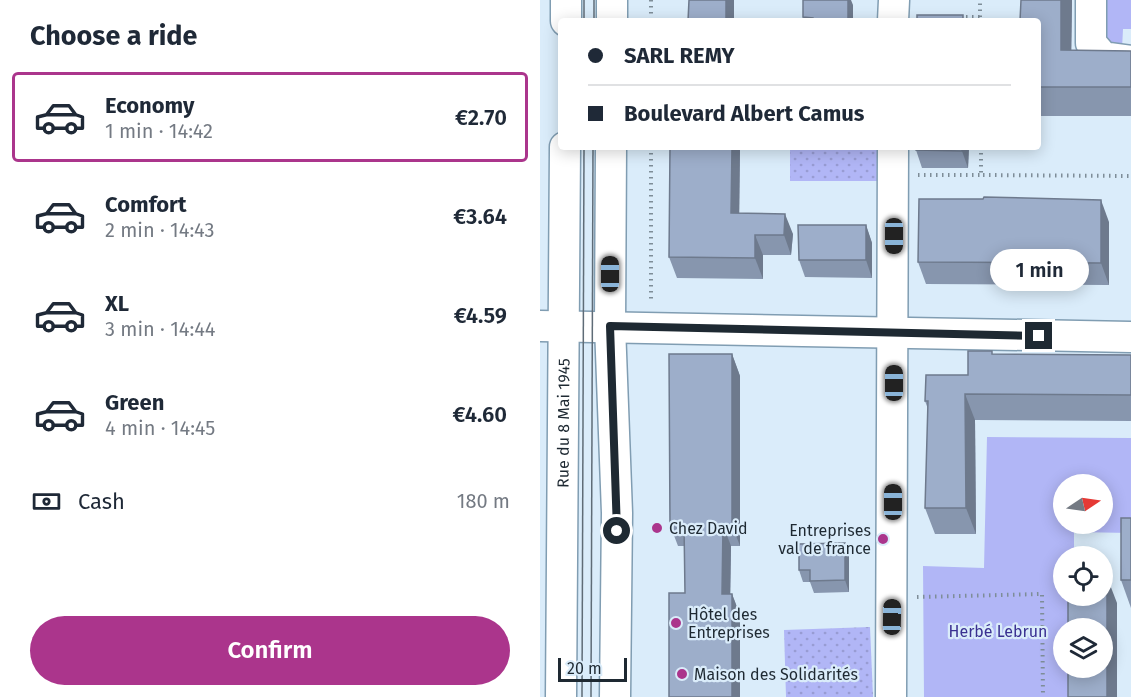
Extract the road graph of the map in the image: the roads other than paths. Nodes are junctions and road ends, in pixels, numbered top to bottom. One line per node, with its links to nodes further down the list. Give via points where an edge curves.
1 (566, 0): 5 (street)
2 (612, 0): 6 (street)
3 (894, 0): 7 (street)
4 (1091, 0): 8 (street, via 1091,43 1102,57)
5 (566, 18)
6 (612, 18)
7 (893, 18)
8 (1131, 61)
9 (565, 150): 13 (street, Rue du 8 Mai 1945)
10 (611, 150): 12 (street)
11 (894, 161): 14 (street)
12 (610, 326): 13 (street); 14 (street); 17 (street, via 617,513)
13 (552, 327): 16 (street, Rue du 8 Mai 1945)
14 (894, 334): 15 (street); 18 (street)
15 (1131, 337)
16 (561, 697)
17 (615, 697)
18 (891, 697)

